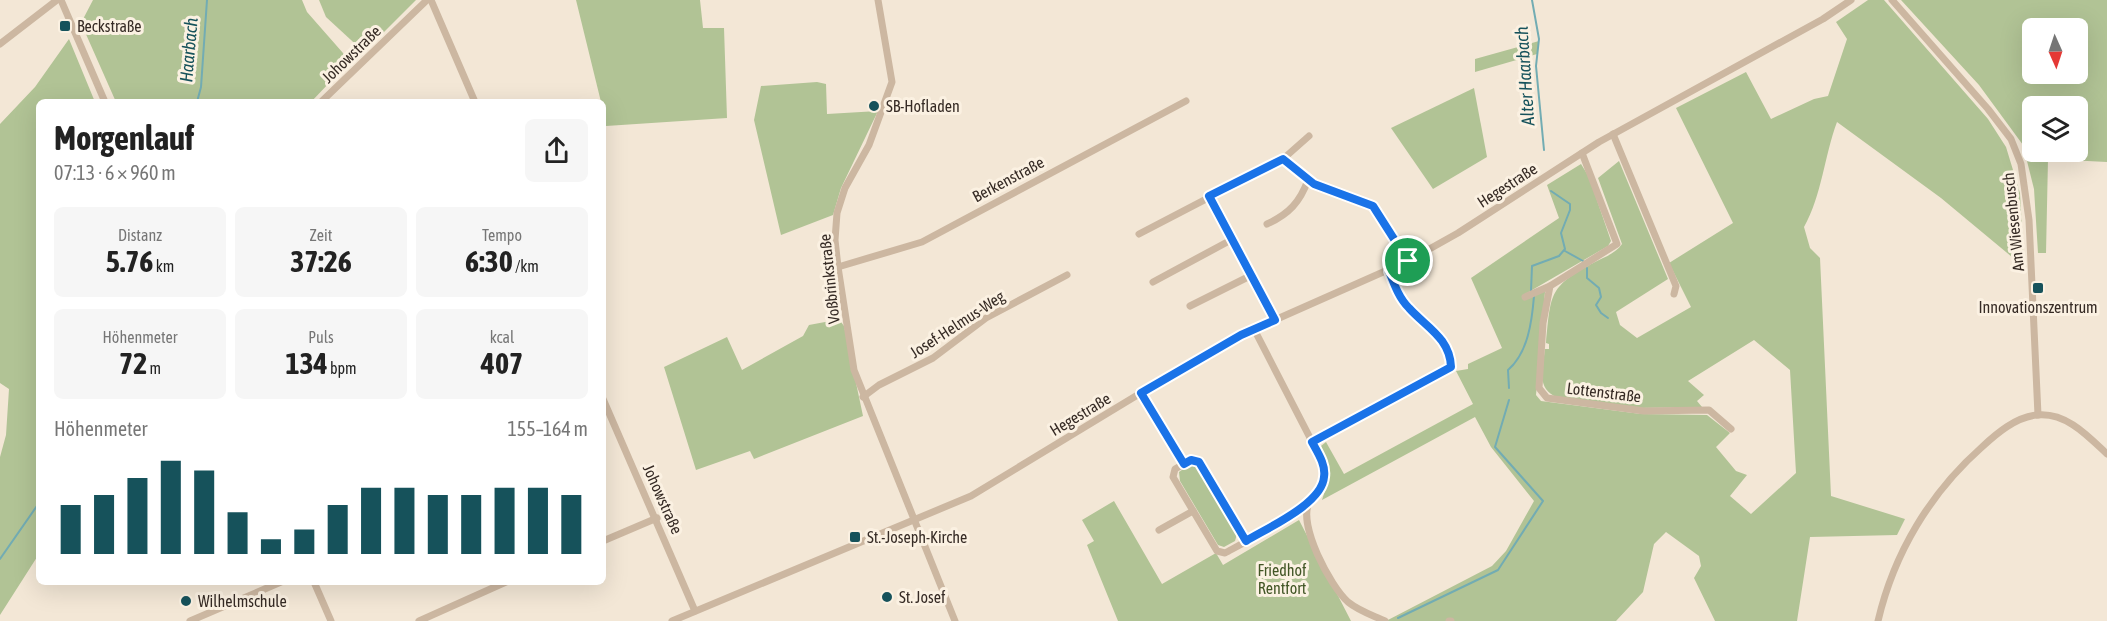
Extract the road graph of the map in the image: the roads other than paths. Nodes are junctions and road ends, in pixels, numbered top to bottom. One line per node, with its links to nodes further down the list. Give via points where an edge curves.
1 (57, 0): 7 (street)
2 (61, 0): 8 (street)
3 (429, 0): 9 (street, Johowstraße); 10 (street, Johowstraße)
4 (878, 0): 22 (street, Voßbrinkstraße, via 892,82 869,145 845,188 837,213)
5 (1851, 0): 12 (street, Hegestraße, via 1813,25)
6 (1892, 0): 36 (street, Am Wiesenbusch, via 1989,109 2011,139 2021,164 2029,220)
7 (0, 44)
8 (104, 99)
9 (324, 99)
10 (474, 99)
11 (1186, 101): 22 (street, Berkenstraße, via 922,242)
12 (1613, 134): 14 (street, Hegestraße); 28 (street, via 1676,286)
13 (1310, 136): 15 (street)
14 (1582, 153): 21 (street, Hegestraße); 27 (street, via 1617,244)
15 (1283, 159): 16 (street); 17 (street)
16 (1311, 182): 18 (street, via 1292,209); 21 (street, via 1373,206)
17 (1209, 196): 19 (street); 20 (street)
18 (1268, 224)
19 (1139, 234)
20 (1231, 240): 25 (street); 26 (street)
21 (1408, 261): 23 (street, Hegestraße)
22 (838, 267): 34 (street, Voßbrinkstraße, via 854,370)
23 (1389, 271): 31 (street, Hegestraße); 38 (street, via 1400,297 1437,332 1451,357 1451,367)
24 (1067, 275): 34 (street, Josef-Helmus-Weg, via 986,318 933,358)
25 (1250, 276): 30 (street); 31 (street)
26 (1154, 282)
27 (1550, 286): 29 (street); 37 (street, Lottenstraße, via 1539,388 1547,398 1644,411 1709,410)
28 (1674, 294)
29 (1525, 297)
30 (1191, 306)
31 (1275, 320): 32 (street, Hegestraße)
32 (1254, 329): 33 (street, Hegestraße); 38 (street)
33 (1141, 393): 40 (street); 44 (street, Hegestraße, via 979,491)
34 (863, 397): 44 (street, Voßbrinkstraße)
35 (606, 406): 43 (street, Johowstraße)
36 (2038, 415): 39 (street, via 2061,418); 58 (street, via 1999,432 1958,468 1931,502 1891,577)
37 (1731, 429)
38 (1312, 442): 41 (street, via 1323,463 1324,477 1319,492)
39 (2107, 454)
40 (1184, 464): 42 (street, via 1173,477); 47 (street, via 1191,460 1199,462)
41 (1309, 503): 47 (street); 57 (street, via 1306,527 1334,584 1346,601)
42 (1193, 510): 45 (street); 47 (street, via 1217,551 1225,553)
43 (657, 518): 46 (street); 51 (street, Johowstraße)
44 (913, 520): 51 (street, Hegestraße); 56 (street, Voßbrinkstraße)
45 (1159, 530)
46 (606, 540)
47 (1246, 541)
48 (274, 585): 52 (street)
49 (315, 585): 53 (street)
50 (499, 585): 54 (street)
51 (695, 610): 55 (street, Hegestraße)
52 (190, 621)
53 (331, 621)
54 (419, 621)
55 (672, 621)
56 (955, 621)
57 (1385, 621)
58 (1878, 621)

